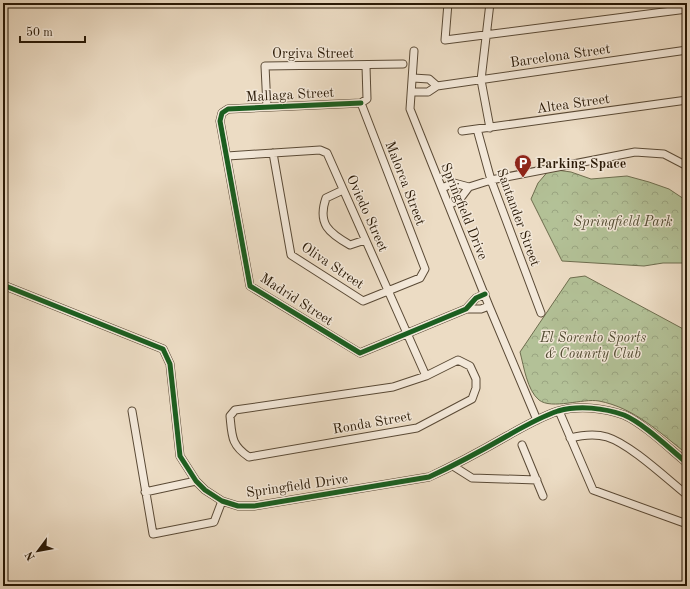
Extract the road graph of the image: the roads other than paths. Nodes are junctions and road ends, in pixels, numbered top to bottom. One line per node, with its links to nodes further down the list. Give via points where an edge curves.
1 (448, 3): 4 (street, via 444,40)
2 (490, 3): 4 (street)
3 (687, 9): 4 (street)
4 (486, 35): 10 (street)
5 (687, 50): 10 (street, Barcelona Street)
6 (414, 51): 9 (street, Springfield Drive)
7 (403, 64): 8 (street, Orgiva Street)
8 (366, 66): 14 (street, via 367,99); 15 (street, Orgiva Street, via 265,66)
9 (413, 78): 11 (street, via 429,79); 12 (street, Springfield Drive)
10 (481, 80): 11 (street, Barcelona Street); 17 (street)
11 (437, 86): 12 (street, Barcelona Street, via 428,92)
12 (412, 92): 25 (street, Springfield Drive, via 410,109)
13 (687, 100): 17 (street, Altea Street)
14 (361, 103): 15 (street, Mallaga Street); 30 (street, Malorca Street, via 425,270 420,278)
15 (267, 108): 16 (street, Mallaga Street, via 228,109)
16 (222, 113): 21 (street, Madrid Street, via 220,121)
17 (490, 128): 18 (street, Altea Street)
18 (477, 129): 19 (street, Altea Street); 23 (street, Santander Street)
19 (462, 131)
20 (273, 153): 21 (street, Oviedo Street); 26 (street, Oviedo Street, via 320,150 327,153); 30 (street, Oliva Street, via 291,256 363,301)
21 (227, 156): 35 (street, Madrid Street, via 250,286 360,353)
22 (687, 166): 23 (street, via 664,154 635,152)
23 (491, 180): 24 (street); 34 (street, Santander Street)
24 (469, 187): 25 (street, via 454,183); 27 (street, via 460,199)
25 (442, 188): 27 (street, Springfield Drive)
26 (344, 190): 28 (street, Oviedo Street); 28 (street, via 326,198 322,211 327,227 334,236 350,245)
27 (449, 205): 31 (street, Springfield Drive)
28 (365, 240): 30 (street, Oviedo Street)
29 (3, 284): 45 (street, Springfield Drive, via 163,349 170,364 180,456)
30 (388, 291): 35 (street, Oviedo Street)
31 (484, 294): 32 (street, Springfield Drive); 33 (street, Madrid Street, via 476,298)
32 (489, 306): 33 (street, Madrid Street); 39 (street, Springfield Drive)
33 (466, 309): 35 (street, Madrid Street)
34 (541, 313)
35 (407, 334): 36 (street, Oviedo Street)
36 (426, 376): 36 (street, Ronda Street, via 458,360 470,366 476,379 476,388 472,398 417,428 249,456 239,451 232,439 230,416 235,410 393,387)
37 (132, 411): 46 (street)
38 (559, 411): 39 (street, Springfield Drive); 40 (street); 42 (street, Springfield Drive, via 592,408 624,416)
39 (537, 420): 43 (street, Springfield Drive)
40 (570, 438): 47 (street, via 592,434 612,439); 50 (street, via 593,490)
41 (522, 445): 44 (street)
42 (687, 463)
43 (453, 466): 44 (street, via 472,478); 49 (street, Springfield Drive, via 428,477 254,506 238,506)
44 (537, 480): 48 (street)
45 (196, 481): 46 (street); 49 (street, Springfield Drive)
46 (145, 492): 49 (street, via 153,534 214,522)
47 (687, 495)
48 (543, 496)
49 (222, 501)
50 (687, 524)

